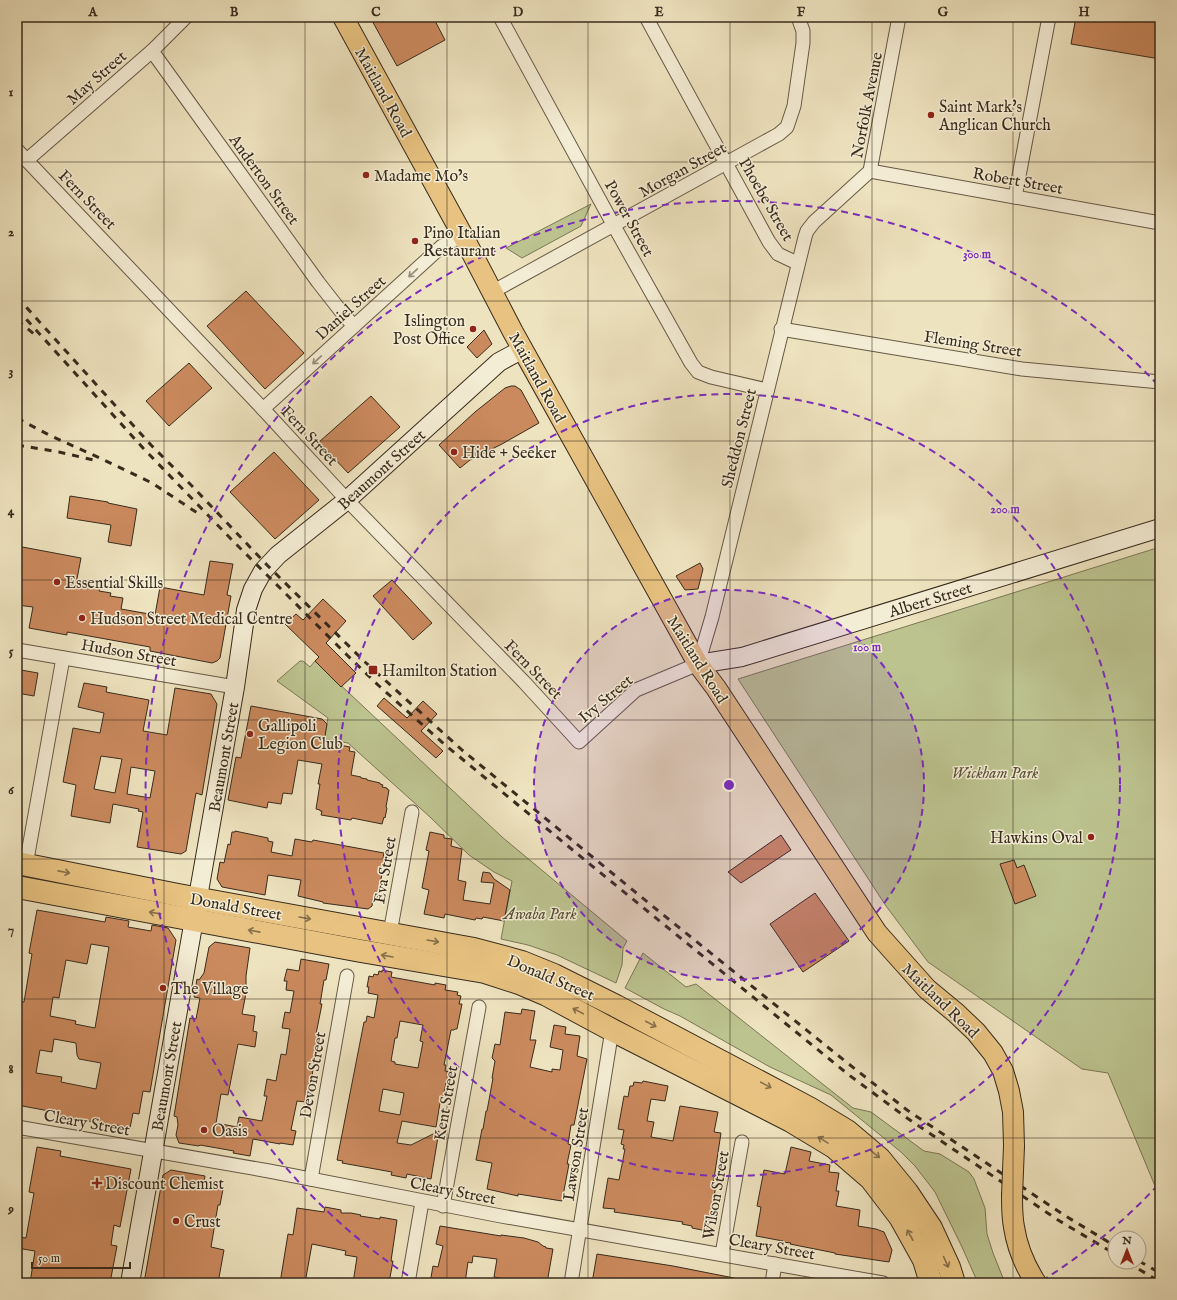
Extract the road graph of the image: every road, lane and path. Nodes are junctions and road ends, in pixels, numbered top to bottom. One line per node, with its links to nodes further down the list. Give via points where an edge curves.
1 (186, 17): 8 (street, May Street)
2 (343, 17): 17 (main road, Maitland Road)
3 (500, 17): 16 (street, Power Street)
4 (646, 17): 11 (street, Phoebe Street)
5 (798, 17): 11 (street, Morgan Street, via 803,31 803,43 794,106 787,127)
6 (899, 17): 12 (street, Norfolk Avenue)
7 (1049, 17): 13 (street)
8 (152, 51): 10 (street, May Street); 20 (street, Anderton Street, via 318,282)
9 (17, 150): 10 (street, Fern Street)
10 (27, 160): 25 (street, Fern Street)
11 (726, 164): 16 (street, Morgan Street); 18 (street, Phoebe Street, via 769,242 778,254)
12 (870, 171): 13 (street, Robert Street); 14 (street, Norfolk Avenue)
13 (1016, 197): 15 (street, Robert Street)
14 (814, 222): 18 (street, Sheddon Street, via 804,237)
15 (1160, 223)
16 (614, 226): 19 (street, Morgan Street); 24 (street, Power Street, via 698,372)
17 (463, 236): 19 (main road, Maitland Road); 20 (street, Daniel Street, one-way to 20, via 442,246)
18 (797, 263): 21 (street, Sheddon Street)
19 (492, 292): 22 (main road, Maitland Road)
20 (354, 326): 25 (street, Daniel Street, one-way to 25)
21 (781, 329): 23 (street, Fleming Street, via 1022,369); 24 (street, Sheddon Street)
22 (523, 349): 26 (main road, Beaumont Street, via 499,362); 30 (main road, Maitland Road)
23 (1160, 382)
24 (767, 390): 30 (street, Sheddon Street, via 712,617)
25 (263, 409): 26 (street, Fern Street)
26 (347, 500): 31 (main road, Beaumont Street, via 278,555 258,578 246,610); 32 (street, Fern Street)
27 (1160, 528): 30 (main road, Albert Street, via 742,657)
28 (17, 650): 29 (street, Hudson Street)
29 (63, 658): 31 (street, Hudson Street); 34 (street)
30 (698, 664): 32 (street, Ivy Street, via 636,690); 59 (main road, Maitland Road, bridge, via 876,933 927,989 976,1032 993,1053 1003,1071 1012,1112 1014,1226 1020,1251)
31 (235, 688): 36 (main road, Beaumont Street)
32 (580, 742)
33 (412, 812): 38 (street, Eva Street)
34 (21, 864): 36 (highway, Donald Street, one-way to 36)
35 (17, 887): 37 (highway, Donald Street, one-way to 35)
36 (198, 899): 37 (main road, Beaumont Street); 38 (highway, Donald Street, one-way to 38)
37 (194, 920): 42 (highway, Donald Street, one-way to 37, via 547,995 485,972); 45 (main road, Beaumont Street)
38 (390, 934): 40 (highway, Donald Street, one-way to 40, via 474,949 522,962)
39 (347, 976): 46 (street, Devon Street)
40 (616, 1006): 42 (highway); 58 (highway, Donald Street, one-way to 58, via 809,1108 847,1131 880,1159 907,1192 931,1228)
41 (479, 1007): 48 (street, Kent Street)
42 (612, 1030): 49 (street, Lawson Street); 57 (highway, Donald Street, one-way to 42, via 924,1260 900,1217 871,1179 834,1147 791,1120)
43 (17, 1127): 45 (street, Cleary Street)
44 (742, 1142): 50 (street, Wilson Street)
45 (153, 1151): 46 (street, Cleary Street); 52 (main road, Beaumont Street)
46 (311, 1179): 47 (street, Cleary Street)
47 (422, 1202): 48 (street, Cleary Street); 53 (street)
48 (444, 1206): 49 (street, Cleary Street)
49 (581, 1229): 50 (street, Cleary Street); 54 (street, Lawson Street)
50 (722, 1254): 51 (street, Cleary Street)
51 (775, 1264): 55 (street); 56 (street, Cleary Street)
52 (130, 1283)
53 (408, 1283)
54 (571, 1283)
55 (772, 1283)
56 (883, 1283)
57 (931, 1283)
58 (954, 1283)
59 (1036, 1283)

